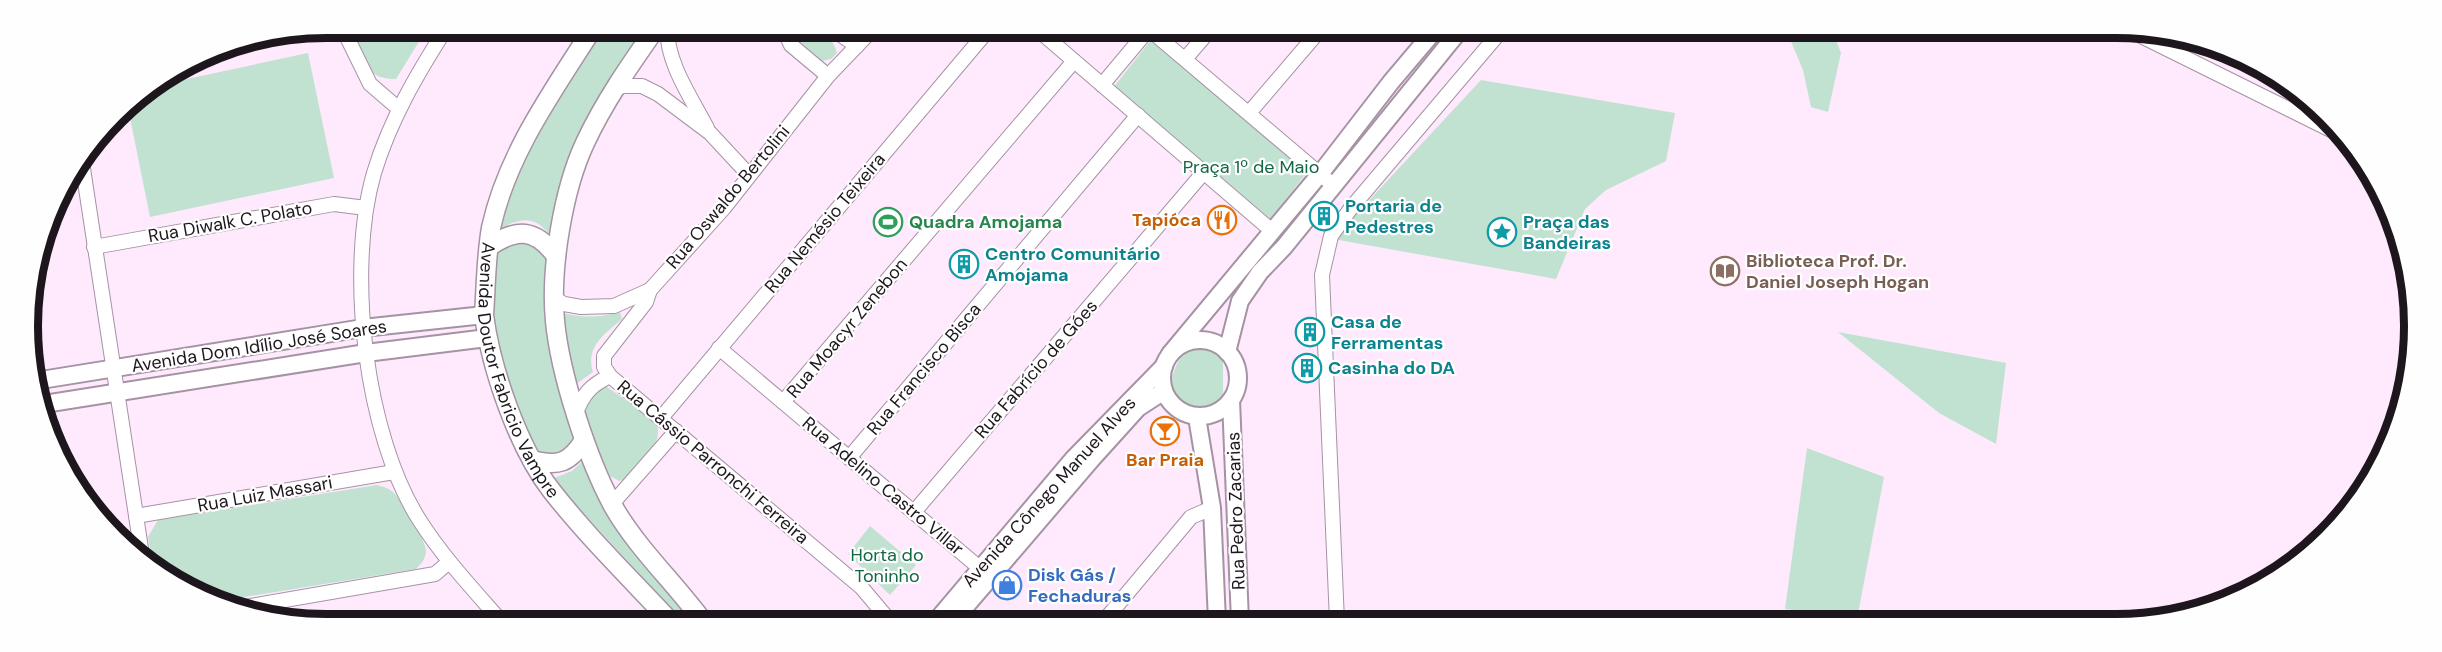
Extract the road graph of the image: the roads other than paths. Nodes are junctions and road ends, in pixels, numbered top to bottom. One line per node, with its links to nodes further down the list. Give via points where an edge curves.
1 (347, 38): 25 (street, via 370,84)
2 (441, 38): 25 (street)
3 (587, 38): 37 (main road, Avenida Doutor Fabricio Vampre, via 510,167)
4 (649, 38): 24 (main road, Avenida Doutor Fabricio Vampre)
5 (668, 38): 29 (street, via 676,68)
6 (788, 38): 22 (street)
7 (846, 38): 19 (street)
8 (865, 38): 19 (street, Rua Oswaldo Bertolini)
9 (981, 38): 45 (street, Rua Nemésio Teixeira)
10 (1047, 38): 21 (street)
11 (1142, 38): 23 (street)
12 (1159, 38): 20 (street)
13 (1203, 38): 20 (street)
14 (1313, 38): 26 (street)
15 (1428, 38): 33 (street, Avenida Cônego Manuel Alves, via 1391,82)
16 (1453, 38): 33 (street, Avenida Cônego Manuel Alves)
17 (1495, 38): 82 (street, via 1331,236 1322,275)
18 (2148, 39): 28 (street)
19 (857, 46): 22 (street, Rua Oswaldo Bertolini)
20 (1185, 59): 26 (street)
21 (1074, 61): 23 (street); 55 (street, Rua Moacyr Zenebon)
22 (828, 76): 32 (street, Rua Oswaldo Bertolini)
23 (1102, 85): 27 (street)
24 (613, 89): 29 (street, via 642,86); 38 (main road, Avenida Doutor Fabricio Vampre, via 584,145 569,190)
25 (399, 109): 34 (street)
26 (1249, 113): 33 (street)
27 (1138, 115): 31 (street); 62 (street, Rua Francisco Bisca)
28 (2324, 127)
29 (710, 133): 32 (street)
30 (83, 170): 36 (street)
31 (1204, 172): 35 (street); 67 (street, Rua Fabrício de Góes)
32 (749, 175): 40 (street, Rua Oswaldo Bertolini)
33 (1326, 179): 35 (street, Avenida Cônego Manuel Alves); 39 (street, Avenida Cônego Manuel Alves, via 1284,247)
34 (366, 208): 36 (street, Rua Diwalk C. Polato, via 334,204); 43 (street, via 361,254)
35 (1272, 231): 39 (street, via 1276,243); 48 (street, Avenida Cônego Manuel Alves)
36 (94, 247): 49 (street)
37 (489, 247): 38 (main road, via 504,236 519,232 533,235); 42 (main road, Avenida Doutor Fabricio Vampre)
38 (556, 256): 41 (main road, Avenida Doutor Fabricio Vampre)
39 (1260, 272): 46 (street, Avenida Cônego Manuel Alves, via 1240,302)
40 (650, 290): 41 (street, Rua Oswaldo Bertolini, via 614,306 581,307); 50 (street, Rua Cássio Parronchi Ferreira, via 646,302 604,356 604,367)
41 (554, 298): 57 (main road, Avenida Doutor Fabricio Vampre, via 558,344)
42 (484, 315): 43 (street, Avenida Dom Idílio José Soares); 44 (main road, Avenida Doutor Fabricio Vampre)
43 (363, 328): 47 (street); 49 (street, Avenida Dom Idílio José Soares)
44 (487, 338): 47 (street, Avenida Dom Idílio José Soares); 63 (main road, Avenida Doutor Fabricio Vampre, via 498,378)
45 (719, 348): 55 (street, Rua Adelino Castro Villar); 59 (street, Rua Nemésio Teixeira)
46 (1227, 352): 48 (street, via 1205,340 1192,341 1180,345); 54 (street, via 1238,375)
47 (366, 353): 53 (street, Avenida Dom Idílio José Soares); 64 (street)
48 (1167, 360): 52 (street, via 1161,378); 71 (street, Avenida Cônego Manuel Alves, via 1074,458)
49 (113, 369): 51 (street, Avenida Dom Idílio José Soares); 53 (street)
50 (610, 376): 57 (street, via 594,384 582,397); 59 (street, Rua Cássio Parronchi Ferreira)
51 (43, 380)
52 (1164, 391): 58 (street, via 1177,409); 71 (street, Avenida Cônego Manuel Alves, via 1138,408)
53 (117, 393): 56 (street, Avenida Dom Idílio José Soares); 68 (street)
54 (1231, 400): 58 (street, via 1222,410); 81 (street, Rua Pedro Zacarias)
55 (783, 402): 62 (street, Rua Adelino Castro Villar)
56 (48, 404)
57 (576, 413): 61 (main road, Avenida Doutor Fabricio Vampre)
58 (1197, 417): 66 (street, Rua Pedro Zacarias)
59 (661, 418): 60 (street, Rua Cássio Parronchi Ferreira)
60 (676, 431): 65 (street); 76 (street, Rua Cássio Parronchi Ferreira, via 862,588)
61 (585, 440): 63 (main road, via 563,462 547,464); 65 (main road, Avenida Doutor Fabricio Vampre)
62 (849, 458): 67 (street, Rua Adelino Castro Villar)
63 (532, 460): 74 (main road, Avenida Doutor Fabricio Vampre, via 550,489)
64 (394, 472): 68 (street, Rua Luiz Massari); 70 (street, via 419,520)
65 (612, 504): 75 (main road, Avenida Doutor Fabricio Vampre, via 631,535)
66 (1212, 508): 79 (street, via 1191,517); 80 (street, Rua Pedro Zacarias)
67 (914, 512): 71 (street, Rua Adelino Castro Villar)
68 (136, 516): 69 (street)
69 (141, 547)
70 (449, 562): 72 (street, via 435,574); 73 (street)
71 (986, 573): 77 (street, Avenida Cônego Manuel Alves); 78 (street, Avenida Cônego Manuel Alves)
72 (253, 605)
73 (495, 614)
74 (664, 614)
75 (698, 614)
76 (884, 614)
77 (943, 614)
78 (958, 614)
79 (1110, 614)
80 (1217, 614)
81 (1240, 614)
82 (1337, 614)

